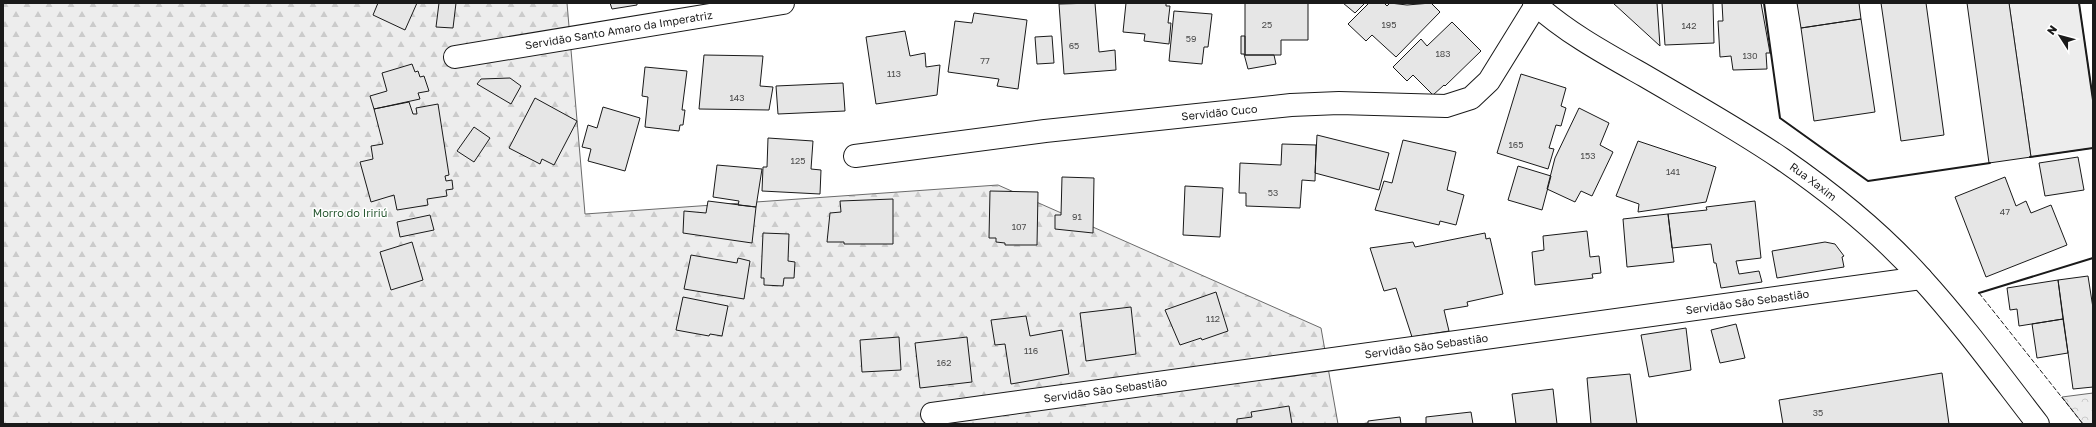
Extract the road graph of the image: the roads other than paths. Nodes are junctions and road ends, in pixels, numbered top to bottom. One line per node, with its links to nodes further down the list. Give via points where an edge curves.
1 (783, 3): 3 (street, Servidão Santo Amaro da Imperatriz)
2 (1535, 4): 4 (street, Servidão Cuco, via 1489,81 1471,98 1446,106 1339,103 1291,105 1045,131); 5 (street, Rua Xaxim, via 1569,31 1605,54 1715,116 1782,159 1837,201)
3 (455, 57)
4 (855, 156)
5 (1921, 278): 6 (street, Servidão São Sebastião); 7 (street, Rua Xaxim)
6 (932, 414)
7 (2038, 424)

